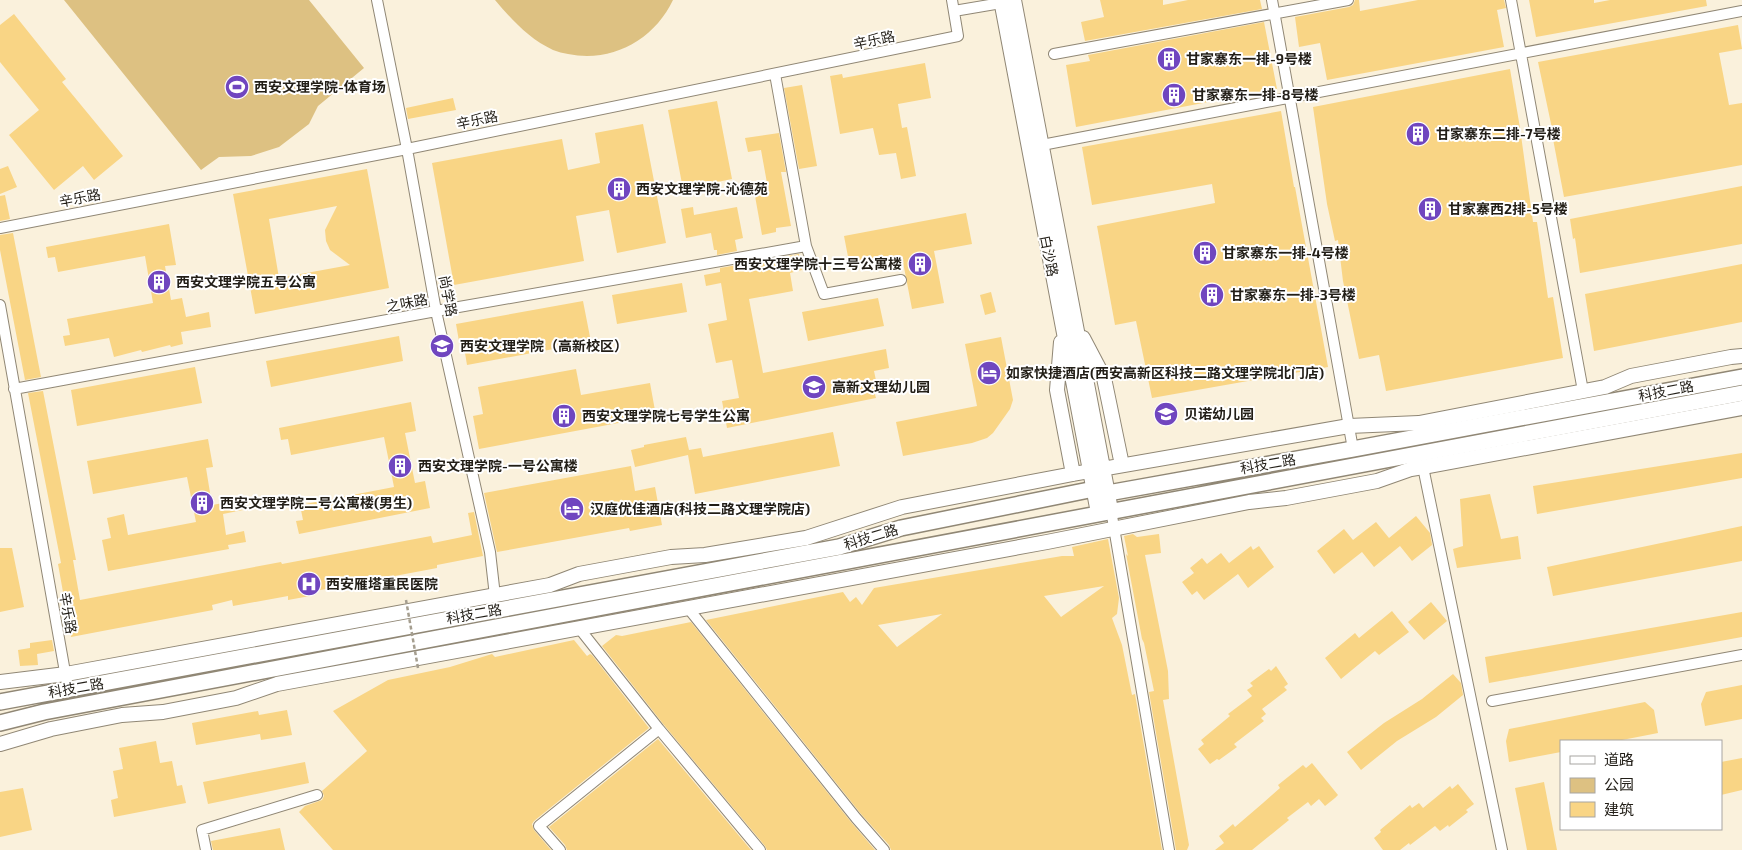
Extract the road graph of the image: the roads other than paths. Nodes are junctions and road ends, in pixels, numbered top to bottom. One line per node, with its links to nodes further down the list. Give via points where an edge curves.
1 (377, 0): 15 (street, 尚学路)
2 (952, 0): 7 (street)
3 (1272, 0): 9 (street)
4 (1348, 0): 9 (street)
5 (1511, 0): 10 (street)
6 (1005, 1): 7 (street); 14 (street, 白沙路); 21 (street, 白沙路)
7 (954, 11): 12 (street, 辛乐路, via 958,36)
8 (1742, 11): 10 (street)
9 (1274, 13): 11 (street); 13 (street)
10 (1522, 52): 13 (street); 25 (street)
11 (1054, 54)
12 (775, 74): 15 (street, 辛乐路); 17 (street)
13 (1290, 97): 14 (street); 28 (street)
14 (1042, 145): 21 (street, 白沙路)
15 (407, 149): 16 (street, 辛乐路); 20 (street, 尚学路)
16 (0, 228)
17 (806, 246): 18 (street, via 824,294); 20 (street, 之味路)
18 (901, 280)
19 (0, 305): 24 (street, 辛乐路)
20 (436, 311): 24 (street, 之味路); 37 (street, 尚学路, via 490,552)
21 (1070, 325): 30 (street, via 1104,378); 32 (street, 白沙路); 33 (street, via 1057,390)
22 (1742, 356): 25 (street, via 1631,376 1605,387)
23 (1742, 376): 29 (main road, 科技二路)
24 (14, 389): 41 (street, 辛乐路)
25 (1583, 391): 28 (street, via 1419,423)
26 (1742, 392): 35 (main road, 科技二路)
27 (1742, 408): 31 (street)
28 (1349, 426): 29 (street); 30 (street)
29 (1353, 450): 34 (main road, 科技二路)
30 (1122, 465): 32 (street)
31 (1423, 467): 36 (street, via 1377,481); 55 (street)
32 (1097, 470): 33 (street); 34 (street, 白沙路)
33 (1073, 474): 37 (street, via 902,506 806,538 579,574 550,585)
34 (1101, 491): 35 (street, 白沙路); 43 (main road, 科技二路, via 901,528 839,547)
35 (1104, 511): 36 (street); 46 (main road, 科技二路, via 54,710)
36 (1113, 528): 38 (street); 54 (street)
37 (495, 596): 41 (street)
38 (688, 608): 39 (street); 53 (street)
39 (579, 628): 47 (street); 48 (street, via 278,684 236,698 163,712 122,715 50,729)
40 (1742, 655): 44 (street)
41 (66, 674): 42 (street); 43 (street, 辛乐路)
42 (0, 682)
43 (68, 689): 45 (main road, 科技二路)
44 (1492, 701)
45 (0, 702)
46 (0, 723)
47 (658, 729): 51 (street, via 539,826); 52 (street)
48 (0, 744)
49 (317, 795): 50 (street, via 202,830)
50 (206, 850)
51 (560, 850)
52 (760, 850)
53 (884, 850)
54 (1169, 850)
55 (1502, 850)

